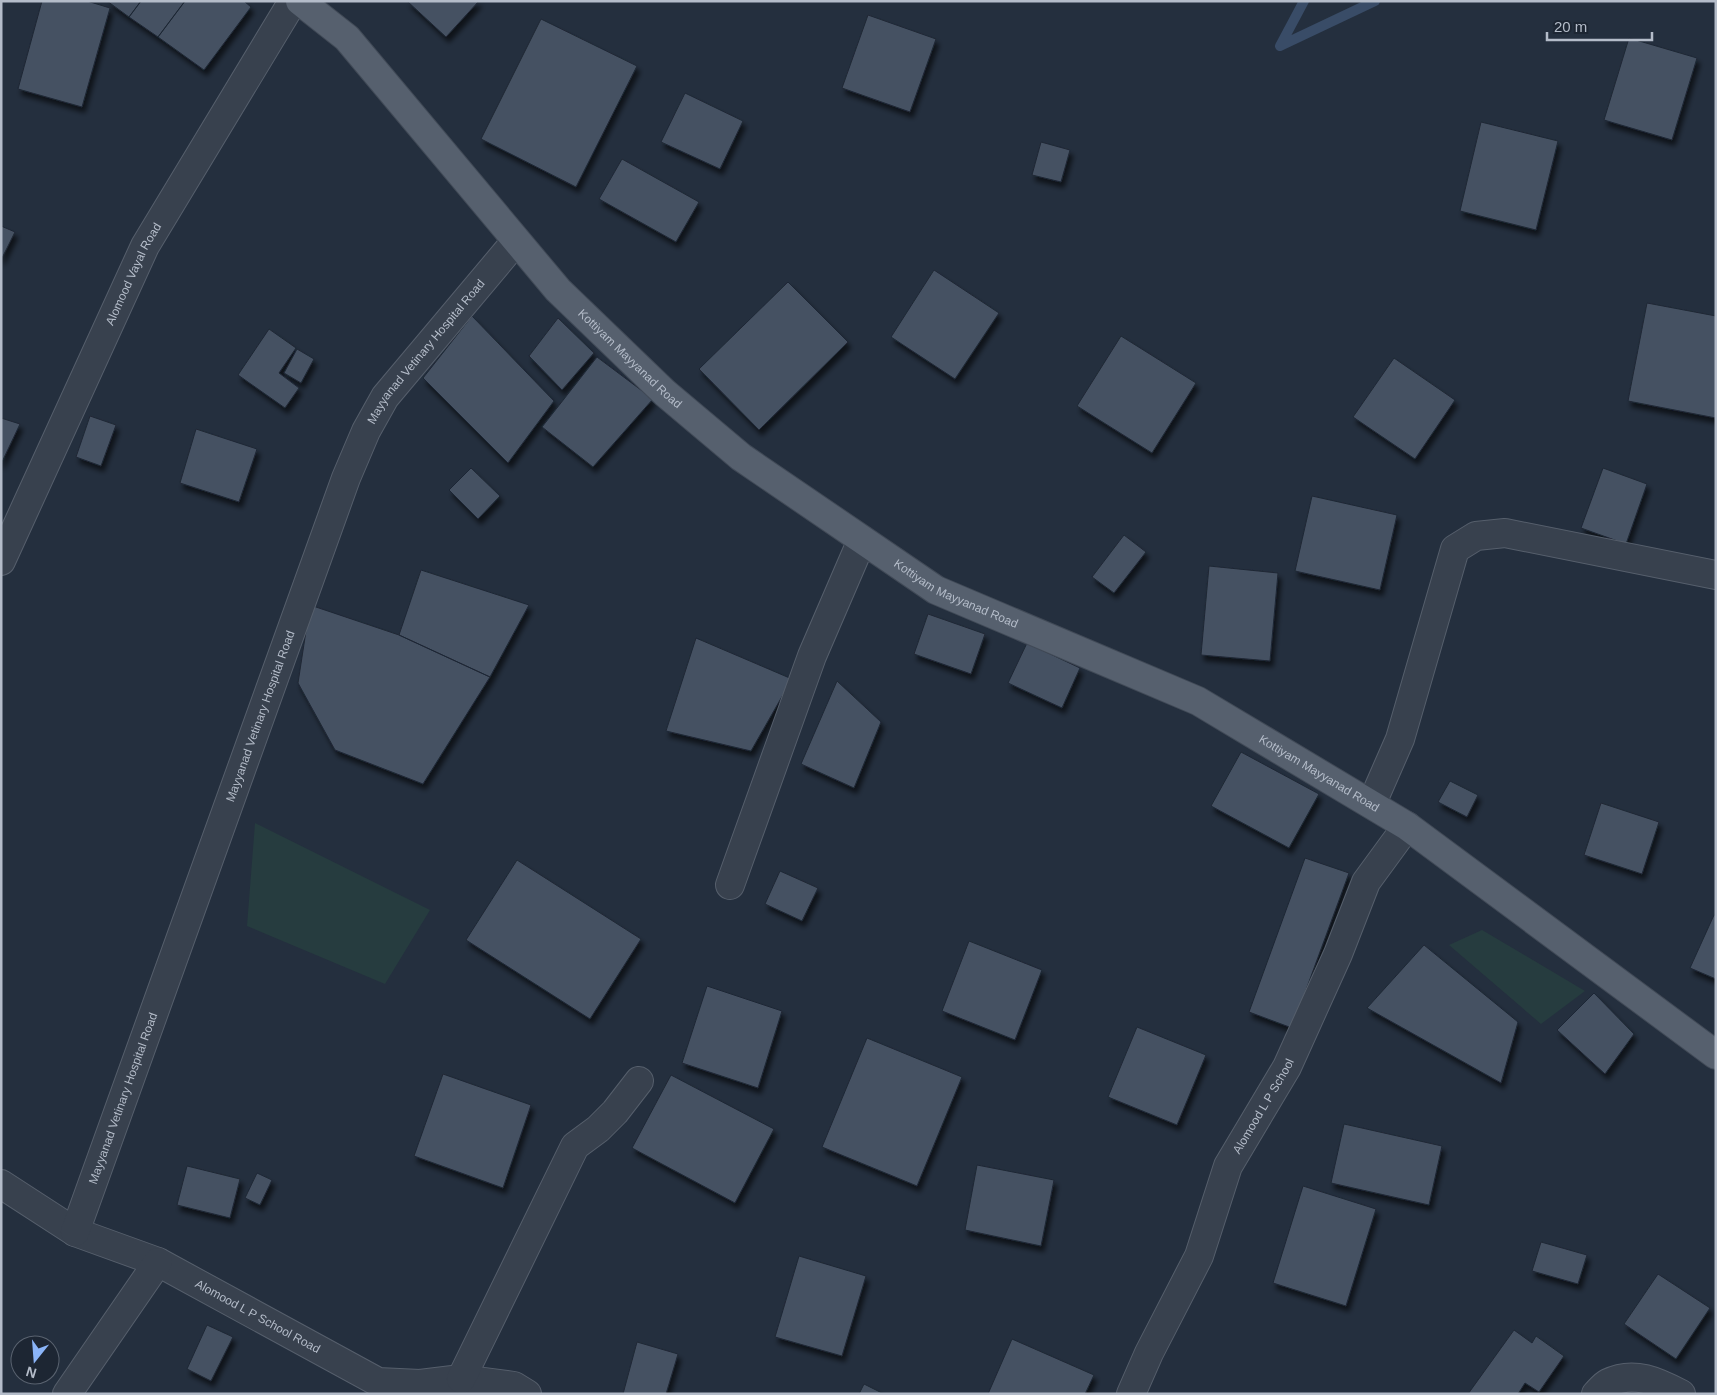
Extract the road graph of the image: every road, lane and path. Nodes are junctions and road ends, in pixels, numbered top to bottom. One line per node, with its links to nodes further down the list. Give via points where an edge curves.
1 (293, 1): 5 (street, Alomood Vayal Road, via 145,246)
2 (300, 1): 3 (main road, Kottiyam Mayyanad Road, via 347,38)
3 (516, 240): 4 (main road, Kottiyam Mayyanad Road, via 558,290 665,393 742,457); 13 (street, Mayyanad Vetinary Hospital Road, via 385,397 366,431 346,478)
4 (862, 540): 7 (main road, Kottiyam Mayyanad Road, via 936,590 1198,701); 9 (street, via 812,656)
5 (1, 561)
6 (1716, 575): 7 (street, via 1505,533 1476,536 1455,549 1400,739)
7 (1372, 804): 8 (main road, Kottiyam Mayyanad Road)
8 (1407, 826): 10 (main road, Kottiyam Mayyanad Road); 18 (street, Alomood L P School, via 1366,882 1338,954 1287,1067 1228,1166 1199,1256 1148,1353)
9 (730, 885)
10 (1716, 1055)
11 (640, 1081): 15 (street, via 615,1112 576,1146)
12 (1, 1184): 13 (street, Alomood L P School Road)
13 (75, 1232): 14 (street, Alomood L P School Road)
14 (158, 1262): 15 (street, Alomood L P School Road, via 378,1382 420,1384); 16 (street)
15 (461, 1379): 17 (street, Alomood L P School Road, via 514,1386)
16 (67, 1394)
17 (527, 1394)
18 (1132, 1394)
19 (1596, 1394): 20 (street, via 1608,1383 1633,1376)
20 (1681, 1394)

